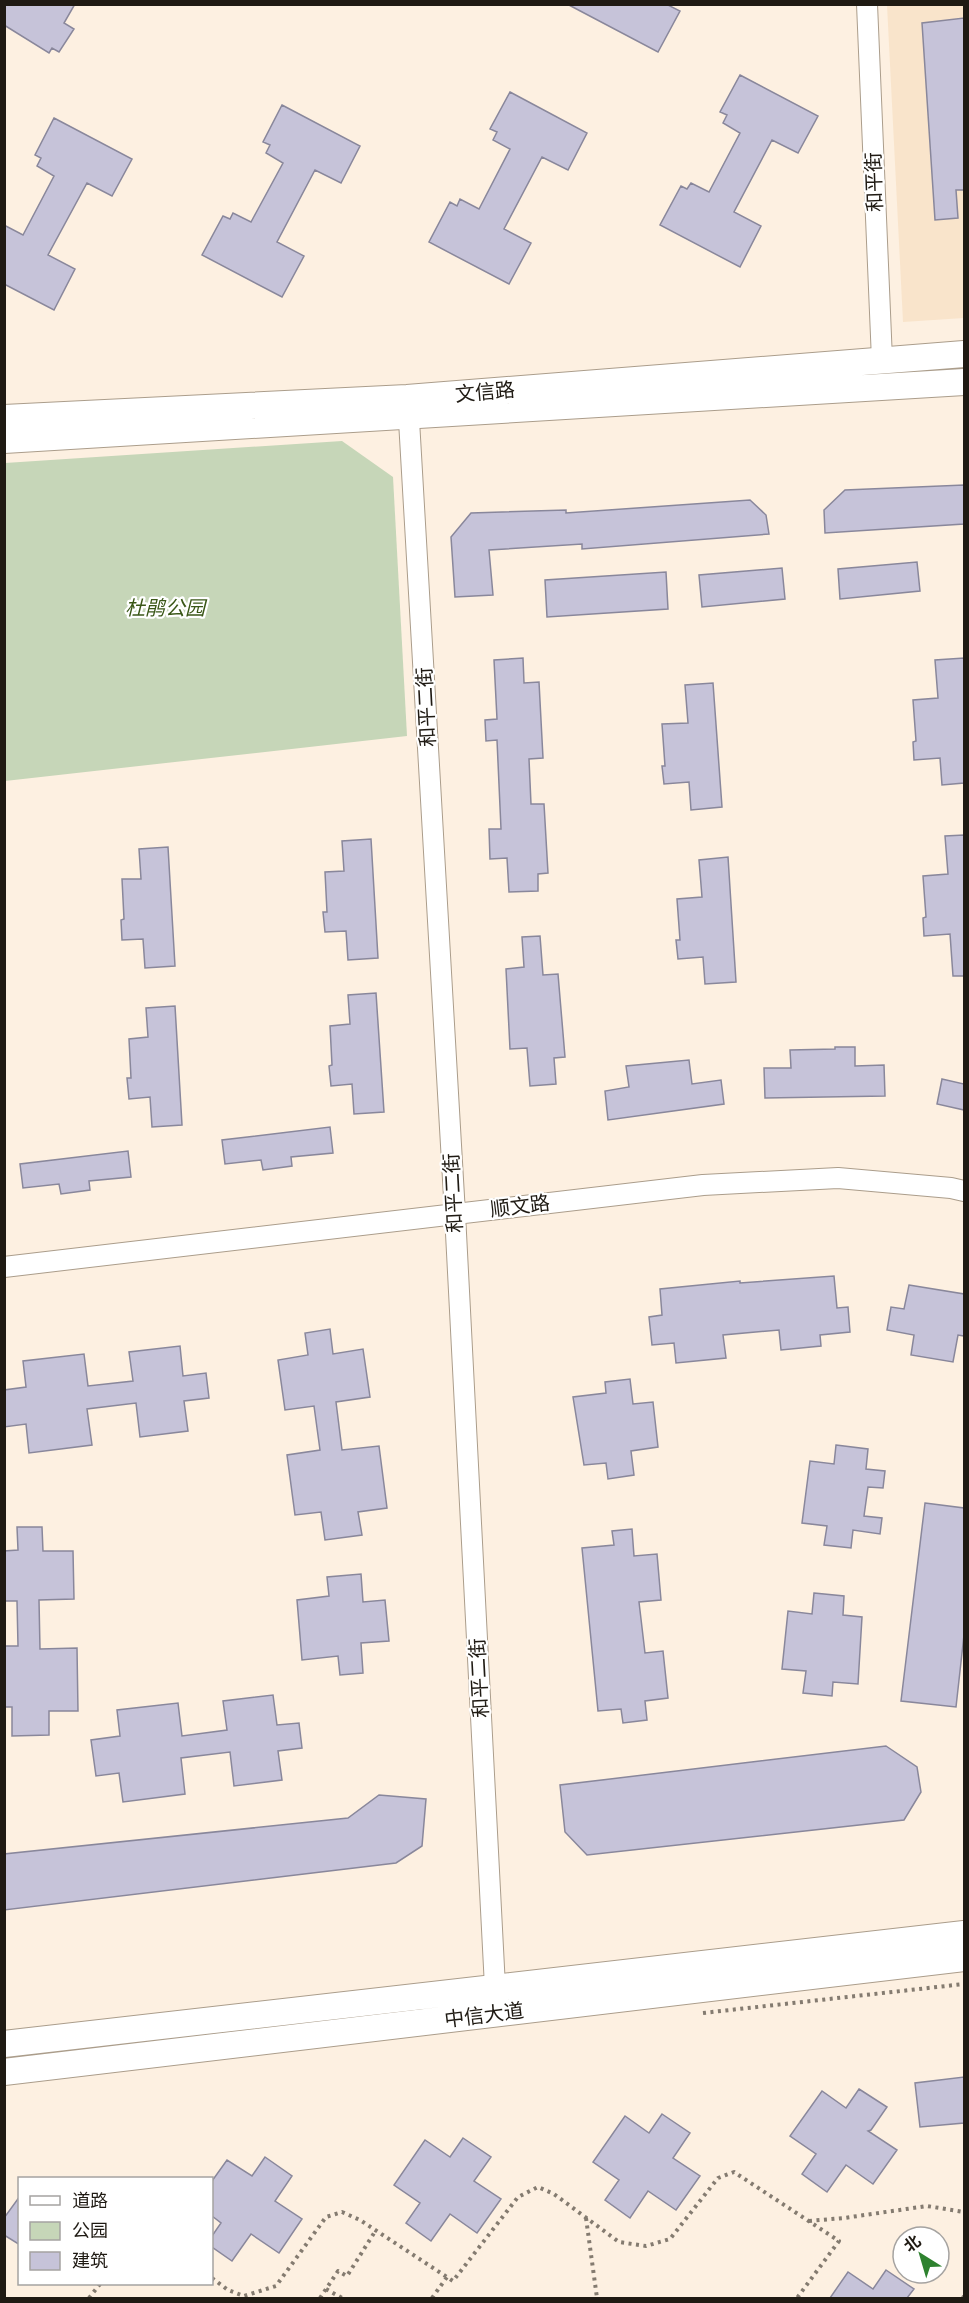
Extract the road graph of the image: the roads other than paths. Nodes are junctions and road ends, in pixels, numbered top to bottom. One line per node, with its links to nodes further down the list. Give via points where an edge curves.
1 (867, 4): 3 (street, 和平街)
2 (964, 354): 3 (main road, 文信路)
3 (882, 360): 5 (main road, 文信路)
4 (964, 382): 5 (main road)
5 (408, 408): 6 (main road, 文信路); 7 (main road); 9 (street, 和平二街)
6 (4, 418)
7 (4, 440)
8 (964, 1191): 9 (street, 顺文路, via 838,1178 703,1185)
9 (454, 1214): 10 (street, 顺文路); 13 (street, 和平二街)
10 (4, 1267)
11 (964, 1934): 13 (main road, 中信大道)
12 (964, 1958): 15 (main road, 中信大道)
13 (495, 1987): 14 (main road, 中信大道)
14 (4, 2044)
15 (4, 2072)

